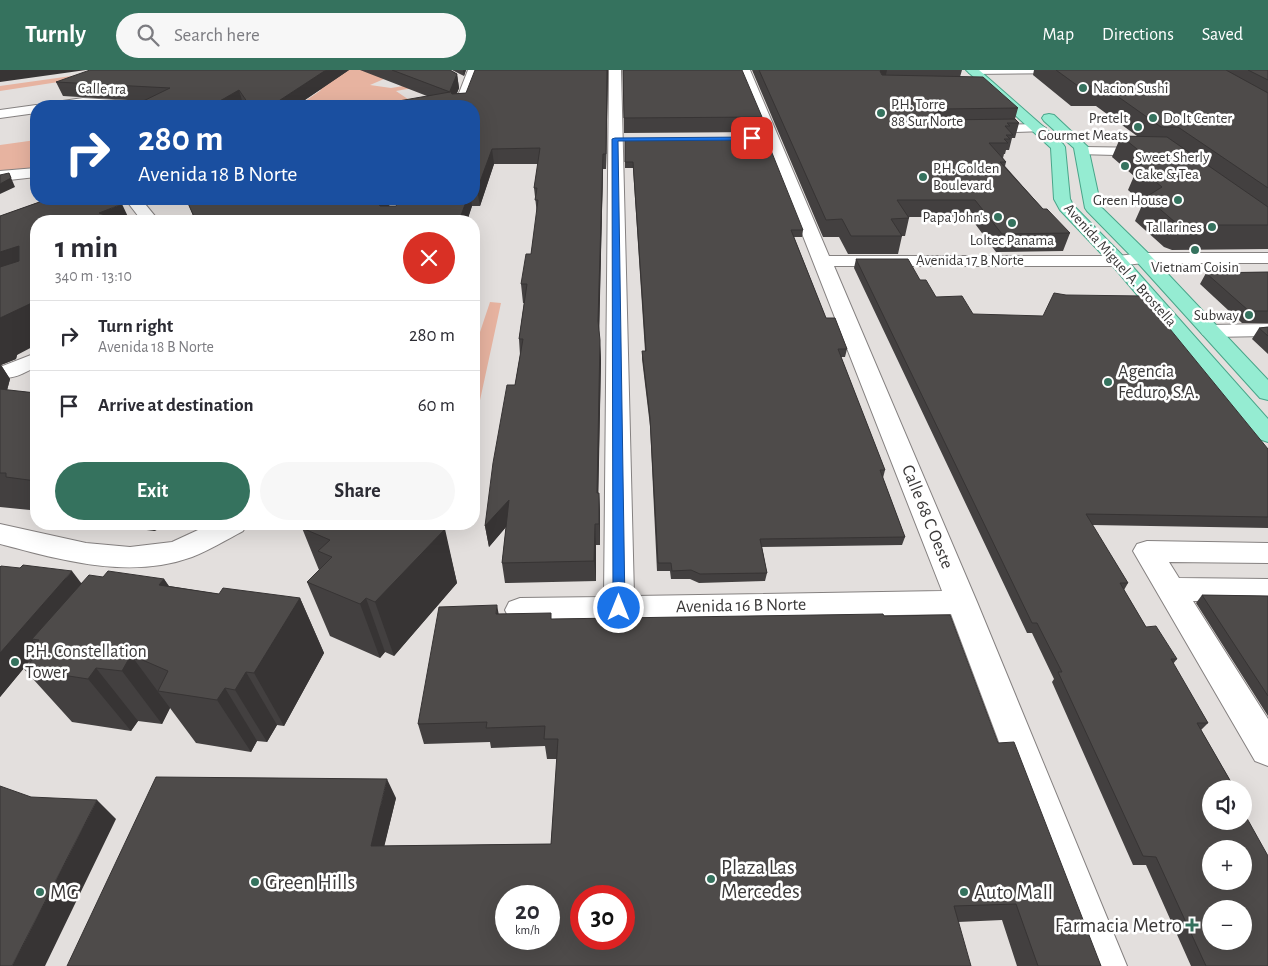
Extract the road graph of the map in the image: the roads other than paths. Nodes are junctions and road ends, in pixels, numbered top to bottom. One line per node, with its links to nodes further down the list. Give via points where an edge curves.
1 (474, 70): 9 (street)
2 (615, 70): 40 (street, via 620,139)
3 (744, 70): 25 (street, Calle 68 C Oeste, via 762,138)
4 (973, 70): 7 (main road, Avenida Miguel A. Brostella)
5 (1014, 70): 6 (street); 7 (street)
6 (1081, 70)
7 (991, 75): 10 (street); 14 (main road, Avenida Miguel A. Brostella); 16 (main road, Avenida Miguel A. Brostella, via 1032,104)
8 (454, 78): 9 (street)
9 (467, 85): 11 (street)
10 (970, 85)
11 (462, 100)
12 (30, 110): 13 (street)
13 (0, 114)
14 (1039, 128): 15 (street); 24 (main road, Avenida Miguel A. Brostella, via 1058,147 1062,200 1066,207)
15 (966, 129)
16 (1083, 151): 17 (street, via 1145,151); 22 (main road, Avenida Miguel A. Brostella, via 1093,208)
17 (1167, 156)
18 (30, 174): 19 (street)
19 (0, 176)
20 (138, 205): 21 (street)
21 (146, 215)
22 (1143, 258): 23 (street, Avenida 17 B Norte); 24 (street, Avenida 17 B Norte); 26 (main road, Avenida Miguel A. Brostella)
23 (1268, 258)
24 (1118, 260): 25 (street, Avenida 17 B Norte); 26 (street, Avenida 17 B Norte); 33 (main road, Avenida Miguel A. Brostella)
25 (822, 261): 39 (street, Calle 68 C Oeste)
26 (1158, 273): 27 (street, Avenida 17 B Norte); 29 (main road, Avenida Miguel A. Brostella)
27 (1268, 273)
28 (1268, 330): 29 (street)
29 (1210, 331): 32 (main road, Avenida Miguel A. Brostella)
30 (30, 362): 31 (street)
31 (8, 372)
32 (1268, 393)
33 (1268, 434)
34 (220, 530): 35 (street, via 174,552 138,556 96,555)
35 (0, 534)
36 (1268, 553): 37 (street, via 1147,551)
37 (1170, 589): 38 (street); 42 (street)
38 (1268, 590)
39 (962, 602): 40 (street, Avenida 16 B Norte); 43 (street, Calle 68 C Oeste)
40 (619, 608): 41 (street, Avenida 16 B Norte)
41 (520, 610)
42 (1268, 750)
43 (1105, 966)

